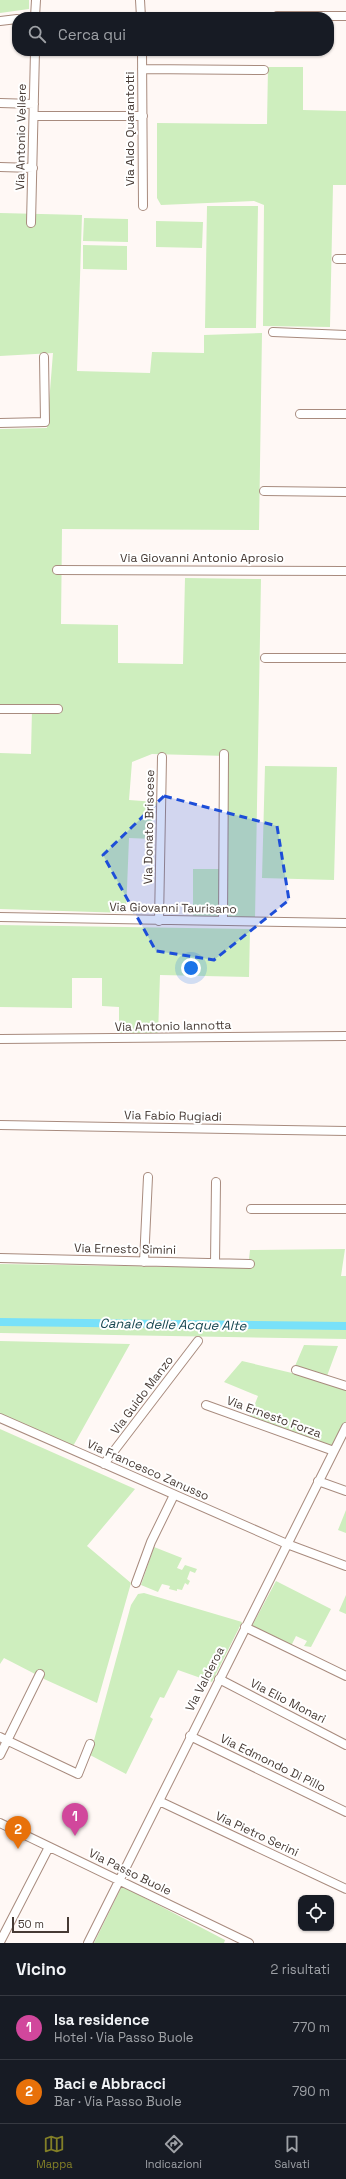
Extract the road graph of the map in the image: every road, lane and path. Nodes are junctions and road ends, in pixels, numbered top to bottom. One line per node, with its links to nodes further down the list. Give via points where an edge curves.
1 (36, 0): 3 (street)
2 (140, 0): 4 (street)
3 (34, 12)
4 (141, 12)
5 (334, 16): 6 (street)
6 (346, 16)
7 (12, 20): 8 (street)
8 (0, 21)
9 (35, 56): 14 (street, Via Antonio Vellere)
10 (142, 56): 11 (street, Via Aldo Quarantotti)
11 (142, 69): 12 (street); 16 (street, Via Aldo Quarantotti)
12 (264, 70)
13 (0, 104): 14 (street)
14 (34, 104): 15 (street, Via Antonio Vellere)
15 (34, 116): 16 (street); 18 (street, Via Antonio Vellere)
16 (143, 116): 19 (street, Via Aldo Quarantotti)
17 (0, 167): 18 (street)
18 (33, 168): 20 (street, Via Antonio Vellere)
19 (143, 206)
20 (31, 223)
21 (337, 259): 22 (street)
22 (346, 259)
23 (273, 332): 24 (street)
24 (346, 335)
25 (44, 357): 28 (street, via 45,422)
26 (300, 414): 27 (street)
27 (346, 414)
28 (0, 422)
29 (264, 491): 30 (street)
30 (346, 492)
31 (57, 570): 32 (street, Via Giovanni Antonio Aprosio)
32 (346, 570)
33 (265, 658): 34 (street)
34 (346, 658)
35 (0, 709): 36 (street)
36 (58, 709)
37 (224, 754): 41 (street)
38 (162, 757): 40 (street, Via Donato Briscese)
39 (0, 917): 40 (street, Via Giovanni Taurisano)
40 (159, 921): 41 (street, Via Giovanni Taurisano)
41 (223, 921): 42 (street, Via Giovanni Taurisano)
42 (346, 922)
43 (346, 1036): 44 (street, Via Antonio Iannotta)
44 (0, 1039)
45 (0, 1125): 46 (street, Via Fabio Rugiadi)
46 (346, 1131)
47 (148, 1177): 52 (street)
48 (216, 1182): 53 (street)
49 (251, 1209): 50 (street)
50 (346, 1209)
51 (0, 1258): 52 (street, Via Ernesto Simini)
52 (144, 1262): 53 (street, Via Ernesto Simini)
53 (215, 1263): 54 (street, Via Ernesto Simini)
54 (250, 1264)
55 (198, 1341): 62 (street, Via Guido Manzo)
56 (296, 1370): 57 (street)
57 (346, 1386)
58 (206, 1405): 61 (street, Via Ernesto Forza)
59 (0, 1418): 62 (street, Via Francesco Zanusso)
60 (346, 1427): 61 (street, Via Valderoa)
61 (334, 1451): 63 (street, Via Valderoa)
62 (104, 1464): 65 (street, Via Francesco Zanusso)
63 (318, 1481): 64 (street); 66 (street, Via Valderoa)
64 (346, 1491)
65 (174, 1495): 66 (street, Via Francesco Zanusso); 68 (street, via 151,1542)
66 (287, 1544): 67 (street, Via Francesco Zanusso); 69 (street, Via Valderoa)
67 (346, 1566)
68 (136, 1583)
69 (245, 1626): 71 (street); 72 (street, Via Valderoa)
70 (40, 1674): 74 (street)
71 (346, 1676)
72 (219, 1679): 73 (street, Via Valderoa); 76 (street, Via Elio Monari)
73 (190, 1736): 78 (street, Via Valderoa); 79 (street, Via Edmondo Di Pillo)
74 (4, 1739): 75 (street, via 78,1774); 77 (street)
75 (90, 1744)
76 (346, 1745)
77 (0, 1755)
78 (159, 1801): 82 (street, Via Valderoa); 83 (street, Via Pietro Serini)
79 (346, 1812)
80 (0, 1823): 81 (street, Via Passo Buole)
81 (50, 1847): 82 (street, Via Passo Buole); 84 (street)
82 (120, 1881): 85 (street, Via Valderoa); 86 (street, Via Passo Buole)
83 (346, 1889)
84 (0, 1942)
85 (88, 1943)
86 (249, 1943)

